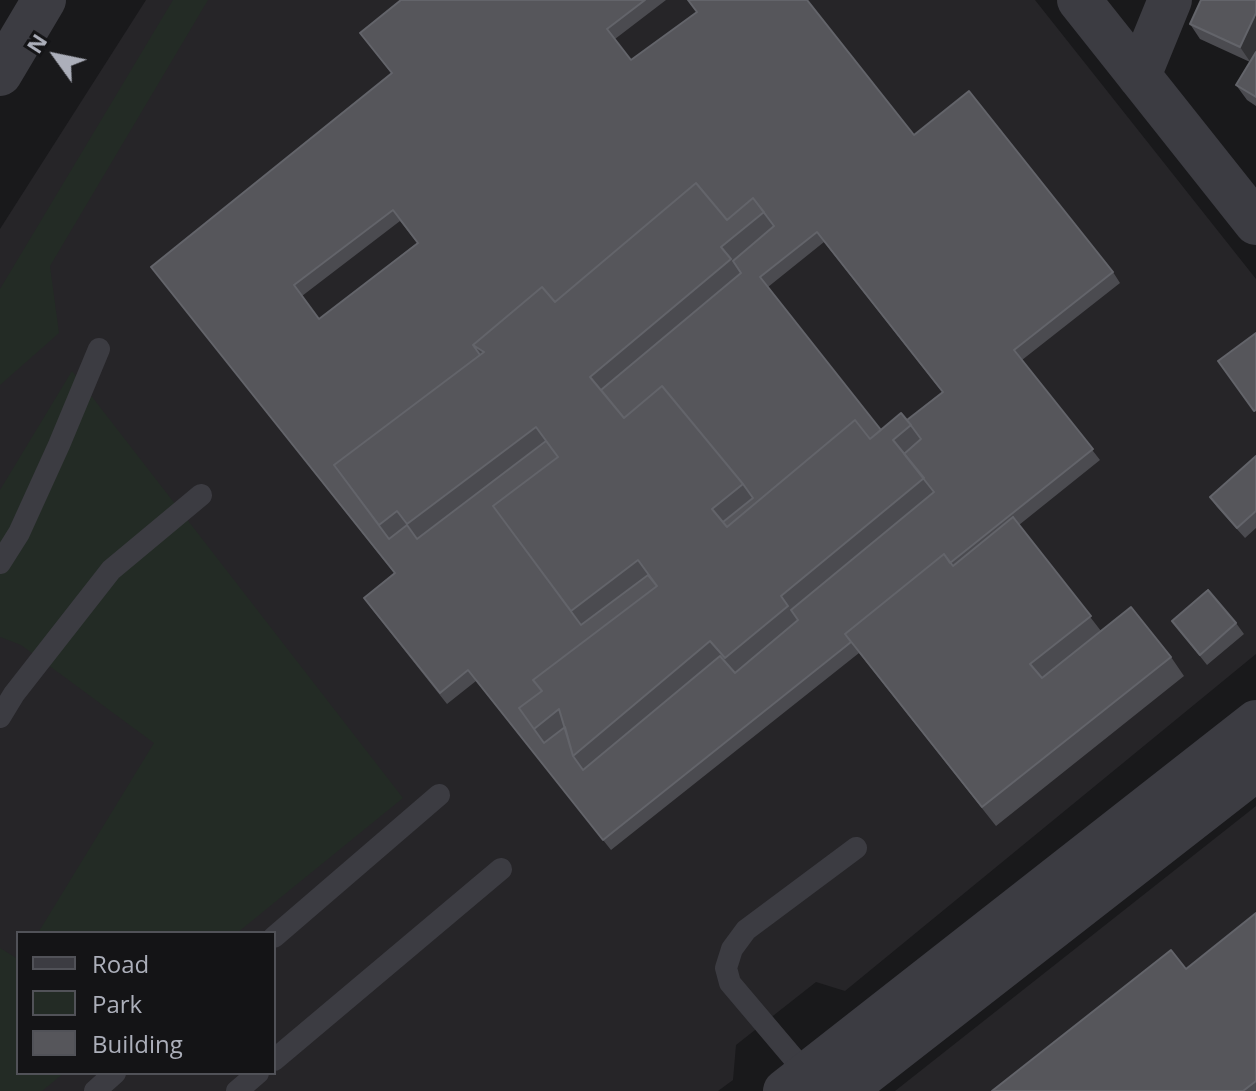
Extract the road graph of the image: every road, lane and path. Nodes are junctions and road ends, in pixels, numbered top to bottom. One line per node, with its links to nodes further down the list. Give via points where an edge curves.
1 (44, 0): 4 (street)
2 (1079, 0): 5 (street)
3 (1170, 0): 5 (street)
4 (0, 74)
5 (1139, 76): 6 (street)
6 (1256, 223)
7 (99, 349): 9 (lane, via 54,458)
8 (201, 495): 10 (lane, via 111,570)
9 (0, 563)
10 (0, 717)
11 (1256, 722): 17 (street)
12 (1256, 769): 17 (street)
13 (439, 795): 16 (lane)
14 (856, 848): 21 (lane, via 746,930 726,968 730,983)
15 (501, 869): 18 (lane)
16 (276, 935)
17 (913, 1014): 21 (street)
18 (276, 1058)
19 (113, 1075): 22 (lane)
20 (256, 1075): 23 (lane)
21 (812, 1085)
22 (95, 1091)
23 (237, 1091)

